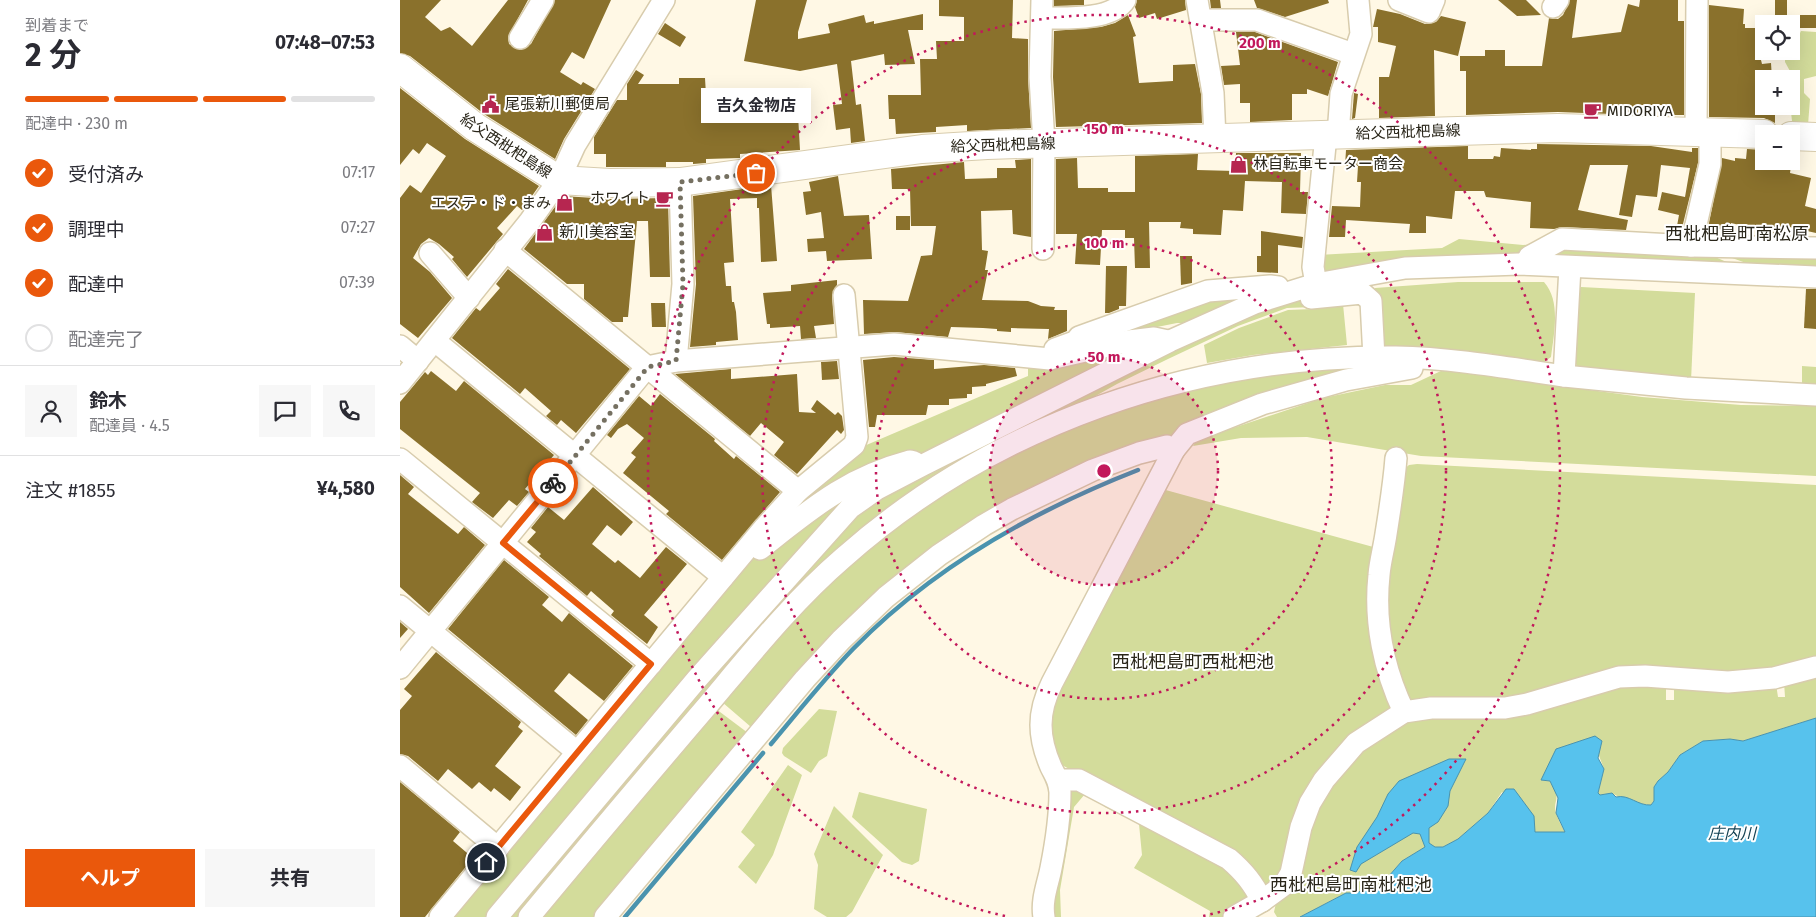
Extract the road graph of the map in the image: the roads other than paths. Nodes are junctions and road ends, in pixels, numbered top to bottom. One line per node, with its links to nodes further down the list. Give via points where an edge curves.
1 (664, 0): 20 (street, via 580,136)
2 (1125, 0): 8 (street, via 1115,10 1075,18)
3 (1358, 0): 11 (street, via 1361,34)
4 (1399, 0): 7 (street)
5 (1697, 0): 13 (street)
6 (539, 2): 10 (street)
7 (1431, 6)
8 (1042, 9): 19 (street, via 1040,77)
9 (1199, 10): 11 (street, via 1257,20); 18 (street, via 1213,93)
10 (520, 38)
11 (1353, 54): 15 (street)
12 (400, 68): 20 (main road, 給父西枇杷島線, via 475,127)
13 (1703, 132): 14 (main road, 給父西枇杷島線); 15 (main road, 給父西枇杷島線, via 1558,128); 22 (street, via 1710,164)
14 (1755, 134)
15 (1332, 135): 18 (main road, 給父西枇杷島線); 32 (street)
16 (1800, 136): 17 (main road)
17 (1816, 137)
18 (1215, 139): 19 (main road, 給父西枇杷島線)
19 (1044, 143): 21 (main road, 給父西枇杷島線, via 922,149); 24 (street)
20 (559, 180): 21 (main road, 給父西枇杷島線, via 610,184); 25 (street, via 530,222)
21 (680, 182): 45 (street, via 683,284)
22 (1696, 246): 23 (street); 27 (street, via 1562,239 1529,257); 30 (street, via 1740,265)
23 (1816, 248)
24 (1043, 249)
25 (505, 250): 36 (street); 46 (street)
26 (430, 253): 36 (street)
27 (1526, 264): 28 (street); 32 (street, via 1428,266 1375,272)
28 (1570, 267): 30 (street); 47 (street)
29 (1260, 274): 33 (street, via 1229,280)
30 (1741, 274): 31 (street)
31 (1816, 277)
32 (1309, 286): 34 (street); 42 (street, via 1309,298 1362,293 1367,296 1371,301)
33 (1208, 290): 34 (street, via 1270,286 1278,288); 41 (street, via 1079,337 1077,341 1053,350)
34 (1281, 294): 38 (street)
35 (844, 295): 40 (street)
36 (469, 298): 37 (street)
37 (435, 341): 44 (street); 51 (street)
38 (1170, 341): 41 (street, via 1154,338 1137,340); 54 (street)
39 (400, 346): 44 (street)
40 (848, 347): 41 (street, via 894,344); 45 (street); 55 (street, via 857,438 854,445)
41 (1054, 358)
42 (1374, 358): 43 (street); 72 (street, via 1264,365 1211,374 1122,398 994,453 912,503 844,557 792,608)
43 (1414, 358): 47 (street); 50 (street, via 1412,368 1338,382 1232,415 1187,434)
44 (418, 361): 48 (street)
45 (676, 361): 46 (street)
46 (648, 367): 51 (street); 55 (street)
47 (1564, 376): 49 (street)
48 (400, 384)
49 (1816, 396)
50 (1174, 450): 67 (street, via 1044,698 1042,736 1052,769); 73 (street, via 1167,446 1139,453 1045,492 984,524 910,577 841,640 805,679)
51 (574, 457): 56 (street); 58 (street)
52 (1396, 458): 64 (street, via 1379,575 1378,604 1387,672)
53 (400, 459): 56 (street)
54 (924, 465): 57 (street, via 910,461 859,478 825,498 759,549); 71 (street, via 863,498 832,526 697,679)
55 (798, 491): 57 (street)
56 (503, 543): 60 (street); 61 (street)
57 (746, 552): 58 (street)
58 (723, 577): 61 (street)
59 (400, 606): 60 (street)
60 (430, 631): 63 (street); 65 (street)
61 (651, 664): 65 (street)
62 (1816, 667): 64 (street, via 1774,678 1728,682 1619,677 1504,708 1431,708)
63 (400, 668)
64 (1404, 712): 69 (street, via 1356,743 1324,780 1301,827 1291,873 1284,885)
65 (577, 752): 68 (street)
66 (400, 766): 68 (street)
67 (1059, 780): 69 (street, via 1079,780 1229,859 1244,871); 74 (street, via 1056,842 1044,893)
68 (498, 848): 70 (street)
69 (1262, 901): 75 (street)
70 (440, 917)
71 (497, 917)
72 (529, 917)
73 (605, 917)
74 (1044, 917)
75 (1234, 917)

